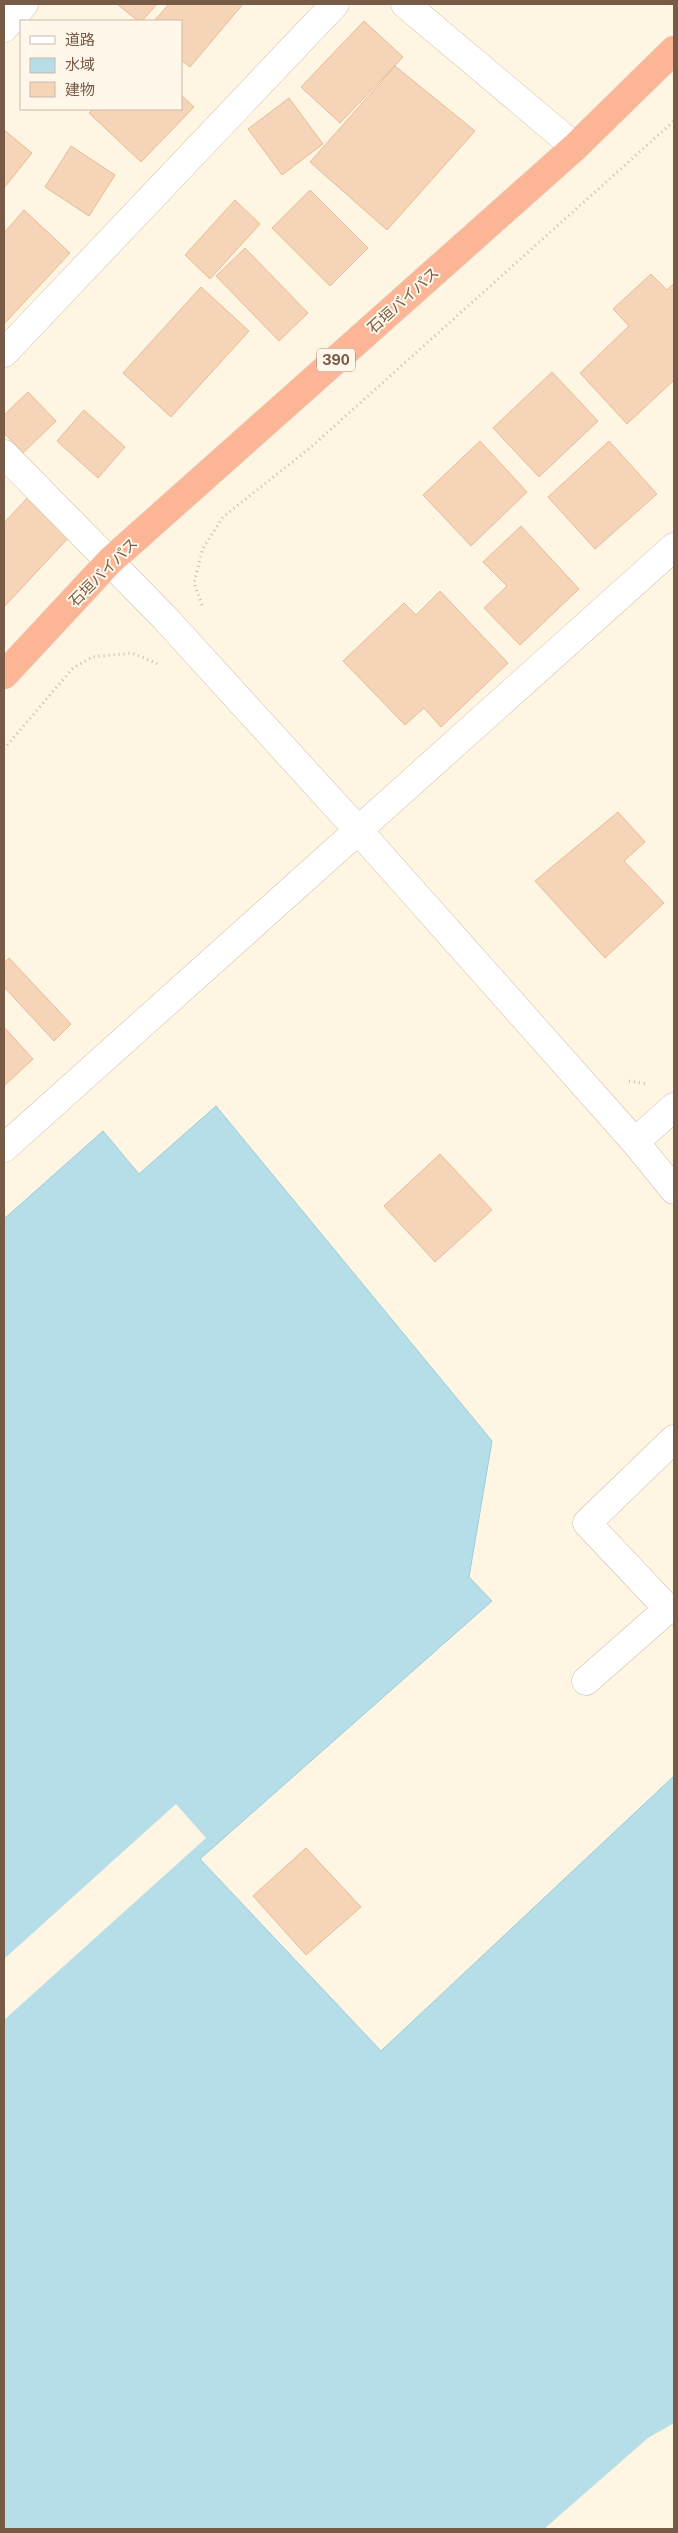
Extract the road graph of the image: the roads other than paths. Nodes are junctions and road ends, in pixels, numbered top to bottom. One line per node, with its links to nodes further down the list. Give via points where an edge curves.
1 (24, 4): 4 (street)
2 (335, 4): 7 (street)
3 (405, 4): 6 (street)
4 (4, 28)
5 (674, 50): 6 (highway, 石垣バイパス / 390)
6 (575, 147): 10 (highway, 石垣バイパス / 390)
7 (4, 353)
8 (4, 454): 10 (street)
9 (674, 547): 12 (street)
10 (110, 561): 11 (highway, 石垣バイパス / 390); 12 (street)
11 (4, 675)
12 (358, 830): 14 (street); 15 (street)
13 (674, 1107): 14 (street)
14 (635, 1142): 16 (street)
15 (4, 1148)
16 (674, 1190)
17 (674, 1439): 18 (street, via 586,1523 668,1609)
18 (586, 1680)

